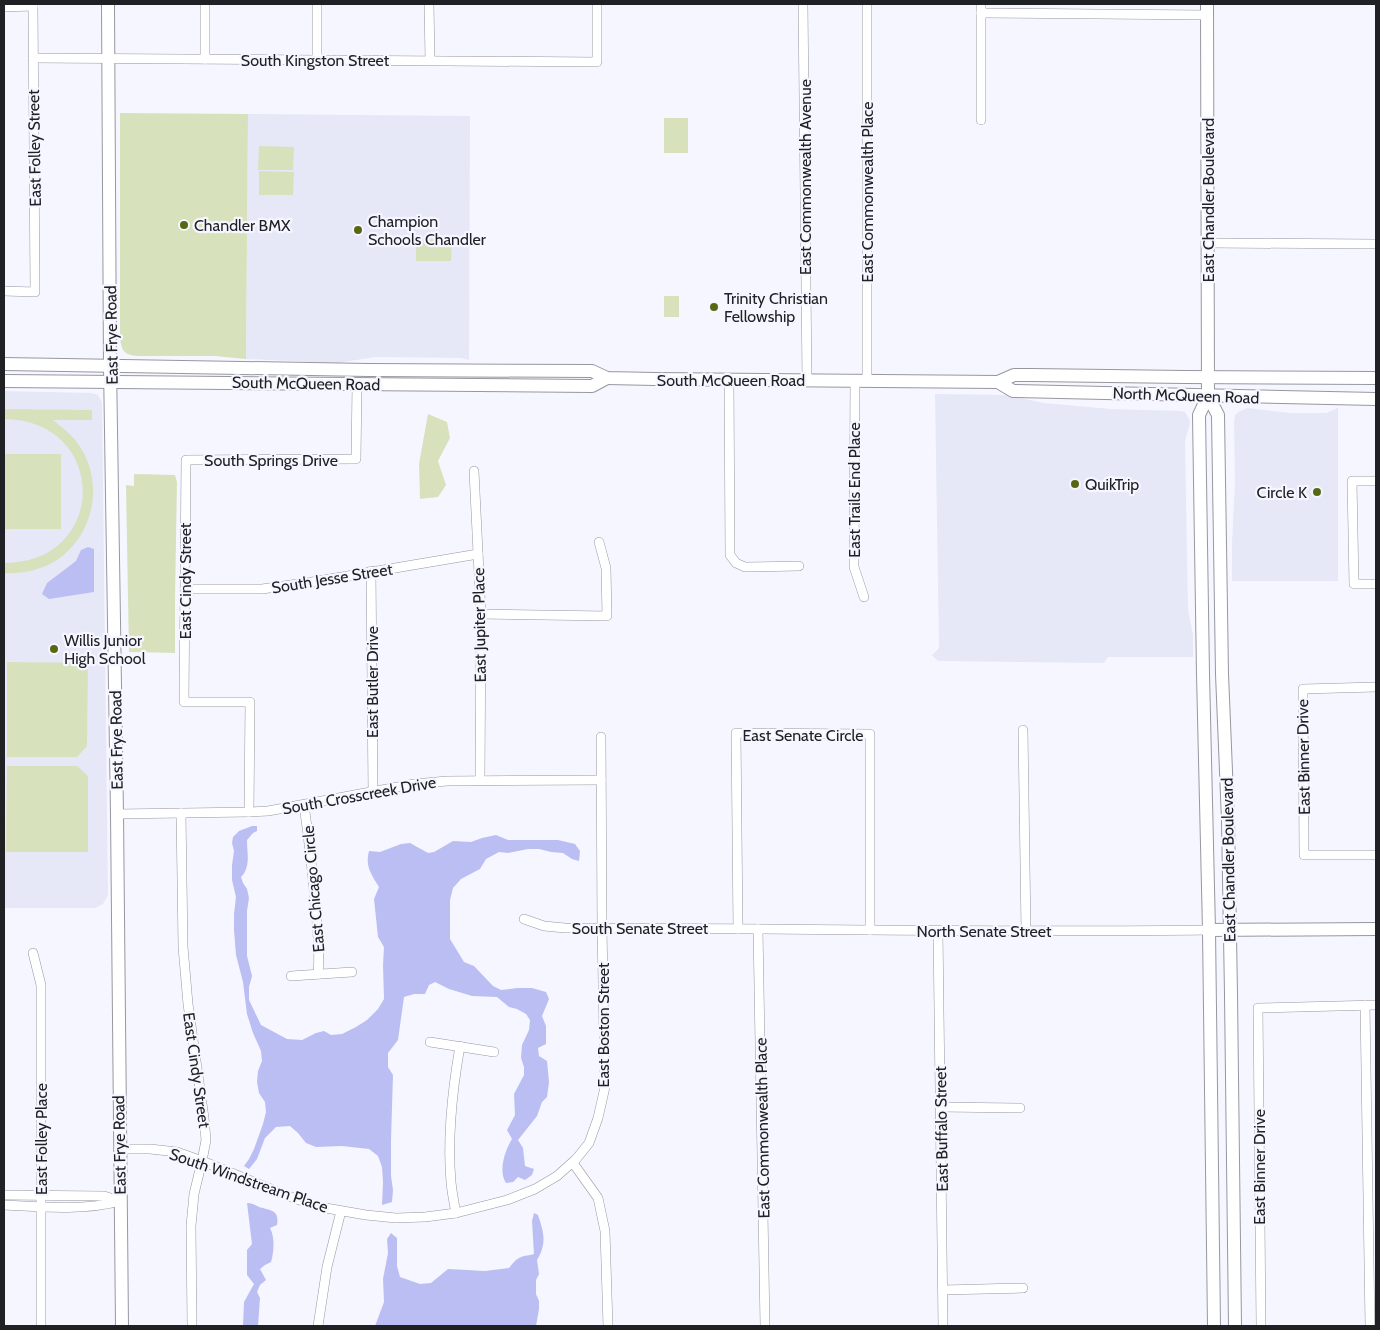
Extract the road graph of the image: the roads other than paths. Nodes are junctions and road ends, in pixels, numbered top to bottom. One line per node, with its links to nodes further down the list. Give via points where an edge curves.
1 (108, 4): 13 (main road, East Frye Road)
2 (205, 4): 14 (street)
3 (317, 4): 15 (street)
4 (429, 4): 16 (street)
5 (597, 4): 16 (street, South Kingston Street, via 597,62)
6 (803, 4): 28 (street, East Commonwealth Avenue)
7 (867, 4): 30 (street, East Commonwealth Place)
8 (33, 5): 9 (street); 12 (street, East Folley Street)
9 (4, 7)
10 (981, 8): 11 (street); 17 (street)
11 (1207, 10): 18 (main road, East Chandler Boulevard)
12 (33, 58): 13 (street, South Kingston Street); 20 (street, East Folley Street, via 35,292)
13 (109, 58): 14 (street, South Kingston Street); 22 (main road, East Frye Road)
14 (205, 59): 15 (street, South Kingston Street)
15 (317, 60): 16 (street, South Kingston Street)
16 (430, 60)
17 (981, 120)
18 (1208, 243): 19 (street); 25 (main road, East Chandler Boulevard)
19 (1376, 244)
20 (4, 291)
21 (4, 364): 22 (main road, South McQueen Road)
22 (110, 366): 23 (main road, South McQueen Road); 31 (main road, East Frye Road)
23 (357, 369): 24 (main road, South McQueen Road, via 592,371); 33 (main road)
24 (607, 378): 27 (main road, South McQueen Road); 33 (main road, South McQueen Road, via 592,386)
25 (1208, 378): 26 (main road, North McQueen Road); 32 (main road, North McQueen Road, via 1014,375); 34 (main road, East Chandler Boulevard)
26 (1376, 378)
27 (729, 380): 28 (main road, South McQueen Road); 41 (street, via 730,555 745,567)
28 (807, 380): 30 (main road, South McQueen Road)
29 (4, 381): 31 (main road, South McQueen Road)
30 (861, 381): 32 (main road, North McQueen Road); 45 (street, East Trails End Place, via 854,567)
31 (111, 382): 33 (main road, South McQueen Road); 58 (main road, East Frye Road)
32 (998, 382): 34 (main road, North McQueen Road, via 1013,391)
33 (357, 384): 36 (street, South Springs Drive, via 356,460)
34 (1208, 396): 35 (main road, North McQueen Road); 47 (main road, East Chandler Boulevard, via 1199,415); 48 (main road, East Chandler Boulevard, via 1218,415)
35 (1376, 399)
36 (186, 460): 44 (street, East Cindy Street)
37 (474, 471): 40 (street, East Jupiter Place)
38 (1376, 481): 43 (street, via 1352,481 1354,584)
39 (599, 542): 46 (street, via 606,568 607,616)
40 (478, 554): 42 (street, South Jesse Street); 46 (street, East Jupiter Place)
41 (798, 566)
42 (372, 572): 44 (street, South Jesse Street, via 262,589); 54 (street, East Butler Drive)
43 (1376, 584)
44 (185, 589): 56 (street, East Cindy Street, via 184,702 250,702)
45 (864, 597)
46 (481, 614): 52 (street, East Jupiter Place)
47 (1203, 674): 48 (main road); 66 (main road, East Chandler Boulevard)
48 (1222, 674): 67 (main road, East Chandler Boulevard)
49 (1376, 688): 59 (street, East Binner Drive, via 1303,689 1304,855)
50 (1023, 730): 69 (street)
51 (601, 737): 53 (street, East Boston Street)
52 (480, 780): 53 (street, South Crosscreek Drive); 54 (street, South Crosscreek Drive, via 414,784)
53 (601, 780): 61 (street, East Boston Street)
54 (373, 792): 55 (street, South Crosscreek Drive)
55 (304, 805): 56 (street, South Crosscreek Drive); 72 (street, East Chicago Circle, via 318,931)
56 (249, 812): 57 (street, South Crosscreek Drive)
57 (181, 813): 58 (street, South Crosscreek Drive); 83 (street, East Cindy Street, via 183,947 206,1140)
58 (117, 814): 82 (main road, East Frye Road)
59 (1376, 855)
60 (524, 919): 61 (street, South Senate Street, via 544,926)
61 (602, 928): 62 (street, South Senate Street); 84 (street, East Boston Street, via 605,1087 589,1143)
62 (738, 929): 63 (street, South Senate Street); 65 (street, East Senate Circle, via 736,733 870,734)
63 (758, 929): 65 (street, North Senate Street); 100 (street, East Commonwealth Place)
64 (1376, 929): 67 (main road)
65 (870, 930): 68 (street, North Senate Street)
66 (1209, 930): 67 (main road); 69 (street, North Senate Street); 102 (main road, East Chandler Boulevard)
67 (1230, 930): 103 (main road, East Chandler Boulevard)
68 (938, 931): 69 (street, North Senate Street); 79 (street, East Buffalo Street)
69 (1026, 931)
70 (33, 953): 86 (street, East Folley Place, via 40,985)
71 (352, 972): 72 (street, East Chicago Circle)
72 (318, 974): 73 (street, East Chicago Circle)
73 (291, 976)
74 (1365, 1005): 75 (street); 81 (street); 104 (street, East Binner Drive, via 1258,1008)
75 (1376, 1005)
76 (430, 1042): 77 (street)
77 (460, 1046): 78 (street); 91 (street, via 449,1146)
78 (494, 1052)
79 (940, 1107): 80 (street); 94 (street, East Buffalo Street)
80 (1020, 1108)
81 (1372, 1123): 92 (street)
82 (119, 1149): 83 (street, South Windstream Place, via 177,1152); 87 (main road, East Frye Road)
83 (202, 1160): 90 (street, South Windstream Place, via 288,1196); 97 (street, East Cindy Street, via 191,1226)
84 (575, 1160): 91 (street, South Windstream Place, via 535,1189); 99 (street, via 598,1198 605,1231)
85 (4, 1195): 86 (street)
86 (40, 1197): 87 (street, via 104,1196); 89 (street, East Folley Place)
87 (120, 1201): 89 (street, via 104,1206); 96 (main road, East Frye Road)
88 (4, 1205): 89 (street)
89 (40, 1207): 95 (street, East Folley Place)
90 (341, 1211): 91 (street, South Windstream Place, via 396,1218); 98 (street, via 327,1267)
91 (456, 1213)
92 (1372, 1243): 105 (street)
93 (1023, 1288): 94 (street)
94 (944, 1290): 101 (street, East Buffalo Street)
95 (40, 1326)
96 (122, 1326)
97 (192, 1326)
98 (318, 1326)
99 (608, 1326)
100 (765, 1326)
101 (944, 1326)
102 (1214, 1326)
103 (1235, 1326)
104 (1260, 1326)
105 (1370, 1326)

